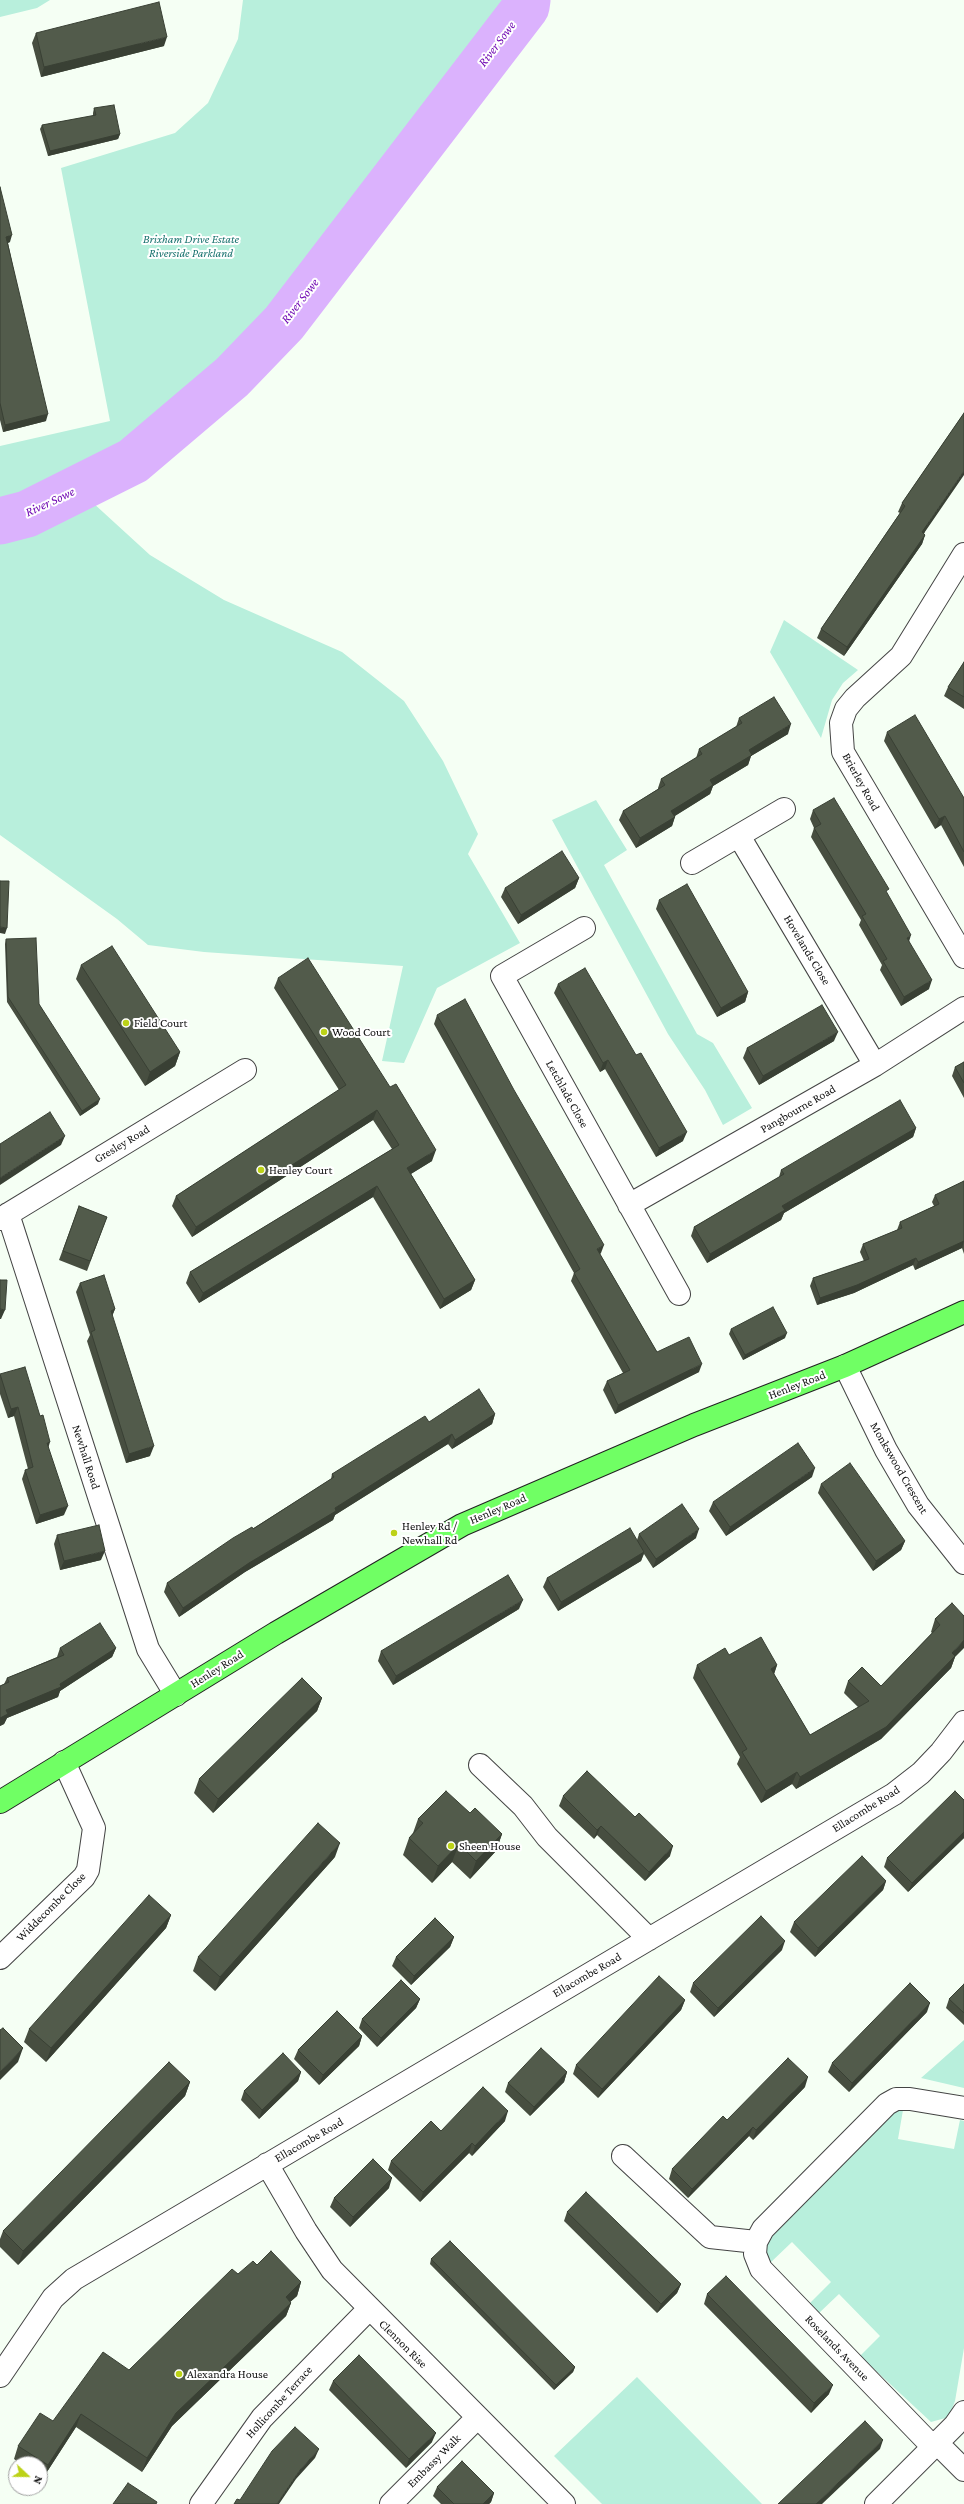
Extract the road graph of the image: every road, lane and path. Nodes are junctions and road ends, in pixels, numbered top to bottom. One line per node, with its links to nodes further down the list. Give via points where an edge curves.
1 (964, 554): 6 (street, Brierley Road, via 901,656 855,698 846,709 841,723 843,752)
2 (784, 809): 3 (street)
3 (739, 836): 4 (street); 8 (street, Hovelands Close)
4 (692, 863)
5 (584, 928): 10 (street, Letchlade Close, via 502,976)
6 (964, 957)
7 (964, 1008): 8 (street, Pangbourne Road)
8 (875, 1065): 10 (street, Pangbourne Road)
9 (245, 1070): 11 (street, Gresley Road)
10 (629, 1205): 12 (street, Letchlade Close)
11 (4, 1216): 16 (street, Newhall Road, via 148,1649)
12 (680, 1294)
13 (964, 1312): 14 (main road, Henley Road)
14 (845, 1366): 15 (street, Monkswood Crescent, via 886,1450 918,1505); 16 (main road, Henley Road, via 694,1425 462,1525 280,1630)
15 (964, 1563)
16 (176, 1695): 18 (main road, Henley Road)
17 (964, 1722): 21 (street, Ellacombe Road, via 921,1773 894,1794)
18 (64, 1762): 20 (main road, Henley Road); 22 (street, Widdecombe Close, via 94,1828 88,1870 84,1877)
19 (480, 1765): 21 (street, via 523,1806 547,1837)
20 (0, 1802)
21 (649, 1939): 25 (street, Ellacombe Road)
22 (0, 1958)
23 (964, 2108): 26 (street, via 910,2099 896,2099 887,2104 763,2229)
24 (623, 2156): 26 (street, via 710,2237)
25 (268, 2164): 27 (street, Clennon Rise, via 306,2231 332,2270); 28 (street, Ellacombe Road, via 74,2279 53,2298)
26 (756, 2242): 31 (street, Roselands Avenue, via 755,2254 761,2269)
27 (369, 2309): 30 (street, Clennon Rise); 33 (street, Hollicombe Terrace, via 262,2418)
28 (0, 2376)
29 (964, 2412): 31 (street)
30 (477, 2418): 34 (street, Embassy Walk); 35 (street, Clennon Rise)
31 (935, 2445): 32 (street, Roselands Avenue); 36 (street)
32 (964, 2470)
33 (202, 2504)
34 (391, 2504)
35 (564, 2504)
36 (876, 2504)

